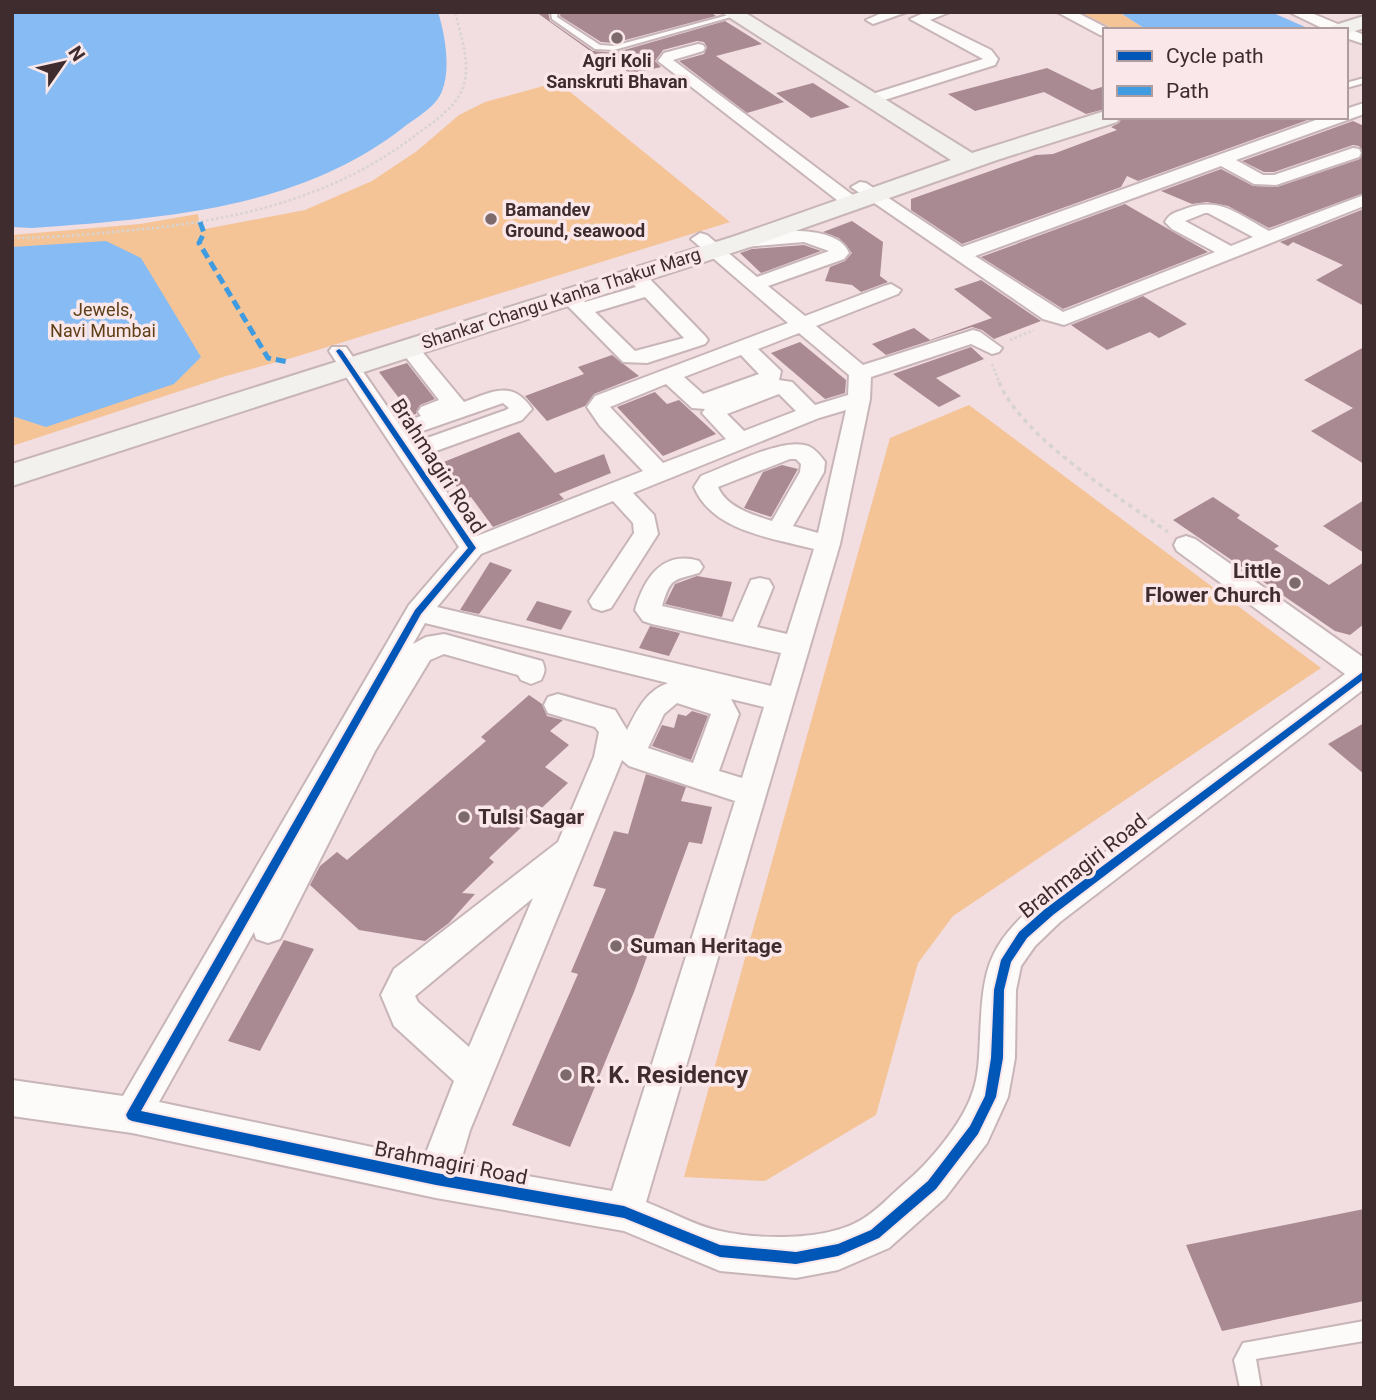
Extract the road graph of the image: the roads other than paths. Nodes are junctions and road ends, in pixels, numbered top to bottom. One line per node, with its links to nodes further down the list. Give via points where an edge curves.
1 (555, 12): 5 (lane, via 554,18 598,47 614,48)
2 (943, 12): 6 (street)
3 (1064, 12): 9 (street)
4 (1296, 12): 8 (street)
5 (740, 13): 11 (street)
6 (907, 14): 7 (street); 11 (street, via 986,53 990,62)
7 (873, 20)
8 (1337, 28)
9 (1103, 31)
10 (698, 48): 20 (street, via 665,61)
11 (878, 97): 17 (street)
12 (1103, 108): 17 (street, Shankar Changu Kanha Thakur Marg)
13 (1103, 119): 17 (street, Shankar Changu Kanha Thakur Marg)
14 (1335, 119): 16 (street)
15 (1288, 122): 16 (street)
16 (1306, 130): 18 (street); 19 (street)
17 (973, 155): 20 (street, Shankar Changu Kanha Thakur Marg)
18 (1359, 155): 19 (street, via 1266,181)
19 (1223, 160): 28 (street)
20 (856, 195): 24 (street, Shankar Changu Kanha Thakur Marg); 26 (street, Shankar Changu Kanha Thakur Marg); 28 (street)
21 (1364, 200): 23 (street)
22 (1245, 226): 23 (street); 25 (street); 25 (street, via 1207,207 1175,219)
23 (1267, 237): 27 (street)
24 (744, 241): 26 (street, Shankar Changu Kanha Thakur Marg); 30 (street, via 801,235 839,249 837,255)
25 (1209, 242): 27 (street)
26 (708, 244): 29 (street, Shankar Changu Kanha Thakur Marg); 30 (street); 38 (street, Shankar Changu Kanha Thakur Marg)
27 (1230, 253): 28 (street, via 1073,318 1059,319)
28 (959, 255)
29 (642, 282): 32 (street, Shankar Changu Kanha Thakur Marg); 34 (street)
30 (755, 284): 33 (street)
31 (891, 290): 33 (street)
32 (575, 303): 34 (street, via 630,358); 35 (street, Shankar Changu Kanha Thakur Marg)
33 (802, 324): 37 (street); 41 (street)
34 (698, 340): 39 (street)
35 (408, 347): 38 (street, Shankar Changu Kanha Thakur Marg); 43 (street, via 453,402)
36 (992, 348): 41 (street, via 973,336)
37 (749, 351): 39 (street); 40 (street, via 770,371 770,377 700,403)
38 (345, 358): 43 (street, Brahmagiri Road); 45 (street, Shankar Changu Kanha Thakur Marg); 47 (street, Shankar Changu Kanha Thakur Marg)
39 (715, 358): 40 (street)
40 (673, 379): 46 (street, via 603,401 598,407)
41 (860, 386): 42 (street); 50 (street)
42 (807, 409): 44 (street); 44 (street, via 780,386 715,411)
43 (398, 437): 52 (street, Brahmagiri Road)
44 (737, 437): 46 (street)
45 (12, 456)
46 (678, 473): 48 (street)
47 (12, 475)
48 (618, 491): 52 (street); 55 (street, via 645,521 646,534 636,558)
49 (779, 529): 50 (street)
50 (828, 544): 58 (street)
51 (1186, 545): 60 (street)
52 (472, 548): 56 (street, Brahmagiri Road)
53 (690, 567): 57 (street, via 677,566 666,572 648,610)
54 (760, 587): 57 (street)
55 (602, 601)
56 (418, 612): 61 (street, via 668,680); 63 (street, Brahmagiri Road)
57 (741, 634): 58 (street)
58 (797, 646): 61 (street)
59 (531, 673): 63 (street, via 532,668 435,644 420,653)
60 (1364, 674): 72 (street, Brahmagiri Road, via 1023,935 1006,960 990,1097 974,1130 932,1185 875,1234 838,1250 796,1258 720,1251)
61 (781, 700): 65 (street)
62 (558, 705): 66 (street, via 605,718 613,731 609,757)
63 (356, 740): 67 (street); 70 (street, Brahmagiri Road)
64 (702, 778): 65 (street)
65 (752, 794): 72 (street)
66 (569, 851): 68 (street); 68 (street, via 406,980 398,995 406,1014)
67 (268, 928)
68 (475, 1076): 71 (street)
69 (12, 1098): 70 (street)
70 (132, 1115): 71 (street, Brahmagiri Road)
71 (436, 1180): 72 (street, Brahmagiri Road)
72 (624, 1212)
73 (1364, 1331): 74 (lane, via 1250,1350 1244,1360)
74 (1251, 1388)

